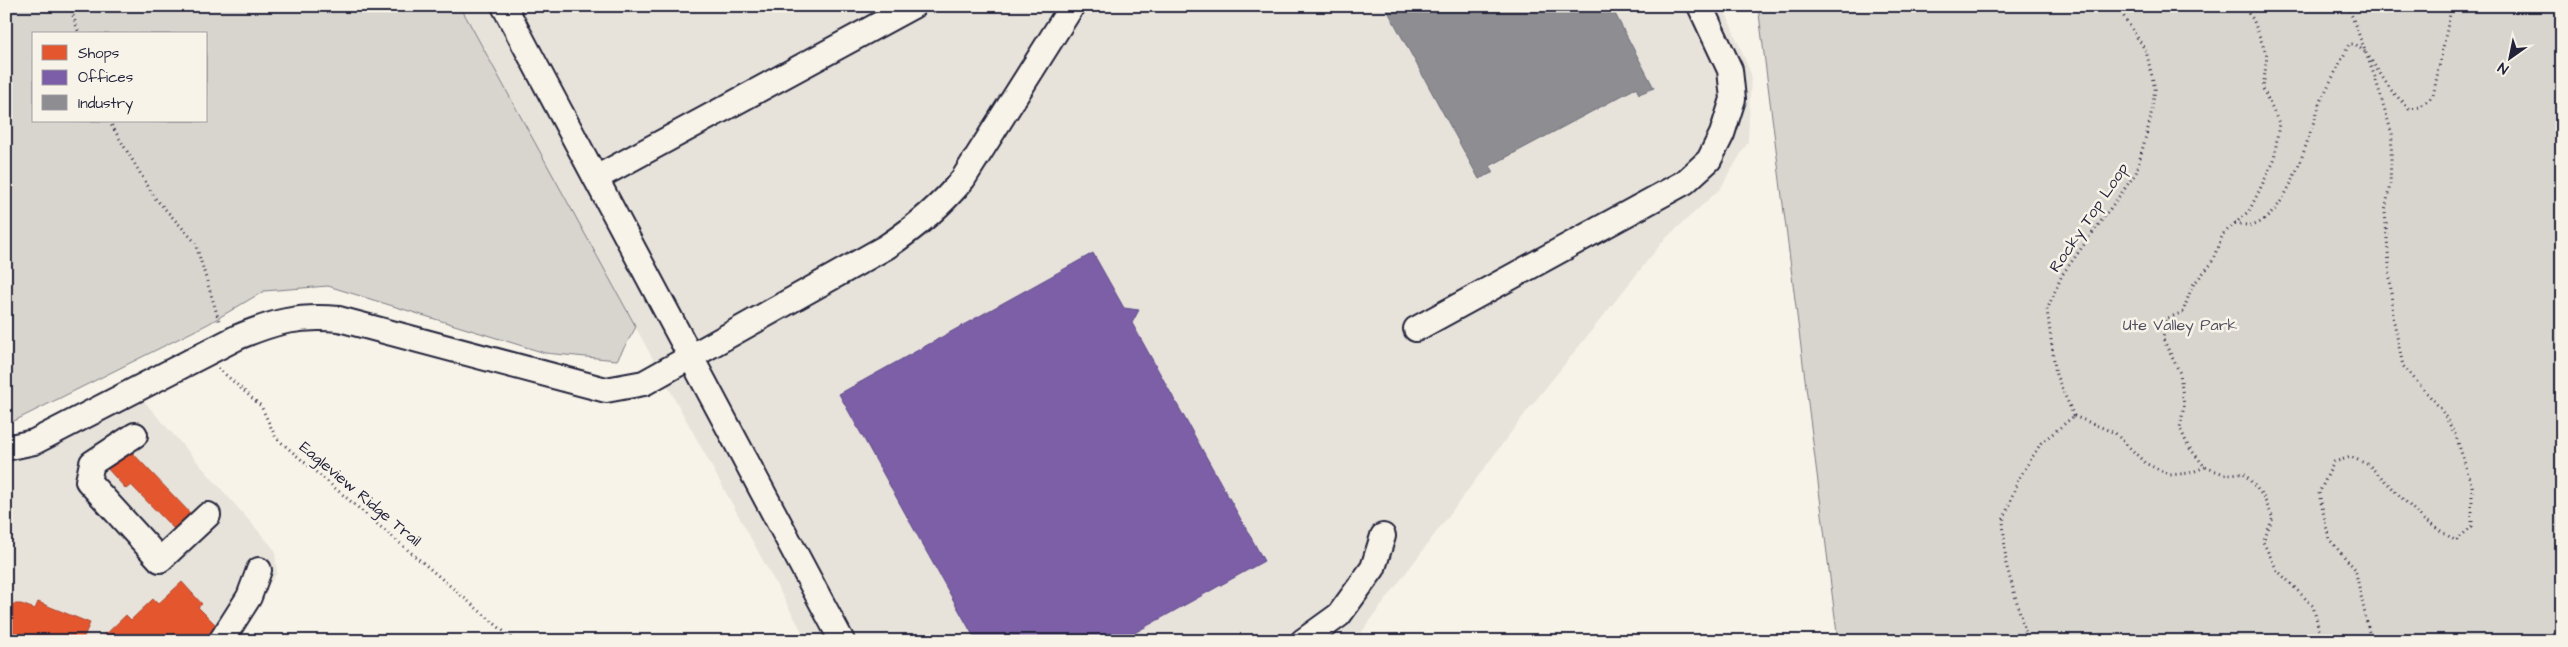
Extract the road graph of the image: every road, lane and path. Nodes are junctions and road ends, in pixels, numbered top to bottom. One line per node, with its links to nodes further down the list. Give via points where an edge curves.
1 (70, 6): 10 (path)
2 (504, 6): 13 (lane)
3 (913, 6): 13 (lane)
4 (1072, 6): 18 (lane, via 963,179 944,202 886,247)
5 (1700, 6): 15 (lane, via 1730,70 1733,98 1722,134 1709,160 1685,182)
6 (2117, 6): 19 (path, Rocky Top Loop, via 2146,51 2155,89 2136,174 2062,276 2047,310 2056,375)
7 (2242, 6): 14 (path, via 2254,19 2267,56 2263,89 2279,123 2274,161 2249,211)
8 (2348, 6): 11 (path)
9 (2454, 6): 11 (path, via 2433,96 2420,107 2409,109 2391,90)
10 (78, 32)
11 (2366, 53): 14 (path, via 2355,44 2349,44 2320,106 2292,182 2276,208 2252,226); 32 (path, via 2392,134 2385,212 2393,317 2403,366 2441,410 2456,436 2472,486 2472,526 2456,542 2424,520 2369,465 2351,457 2334,462 2319,493 2321,503 2329,539 2355,569)
12 (110, 122): 16 (path, via 155,198 195,242)
13 (596, 178): 18 (lane)
14 (2235, 223): 22 (path, via 2222,234 2211,264 2192,286 2183,312 2166,319 2163,339 2180,373 2184,406 2180,428 2188,446)
15 (1416, 329)
16 (226, 343): 17 (lane); 18 (lane, via 289,319 313,316 339,319 606,390 644,383)
17 (203, 355): 21 (lane, via 34,442); 27 (path, Eagleview Ridge Trail, via 261,406 276,438)
18 (692, 358): 28 (lane)
19 (2074, 416): 22 (path, via 2115,433 2146,464 2170,475 2190,473); 30 (path, via 2041,443 2018,480 2003,521 2006,564)
20 (135, 435): 23 (lane, via 92,463 88,481 160,560)
21 (6, 448)
22 (2205, 467): 31 (path, via 2224,474 2244,473 2263,496 2273,518 2263,542 2277,570 2313,606)
23 (208, 515)
24 (1383, 536): 29 (lane, via 1373,568 1339,615)
25 (259, 570): 26 (lane, via 249,597)
26 (221, 641)
27 (515, 641)
28 (842, 641)
29 (1303, 641)
30 (2028, 641)
31 (2322, 641)
32 (2371, 641)

